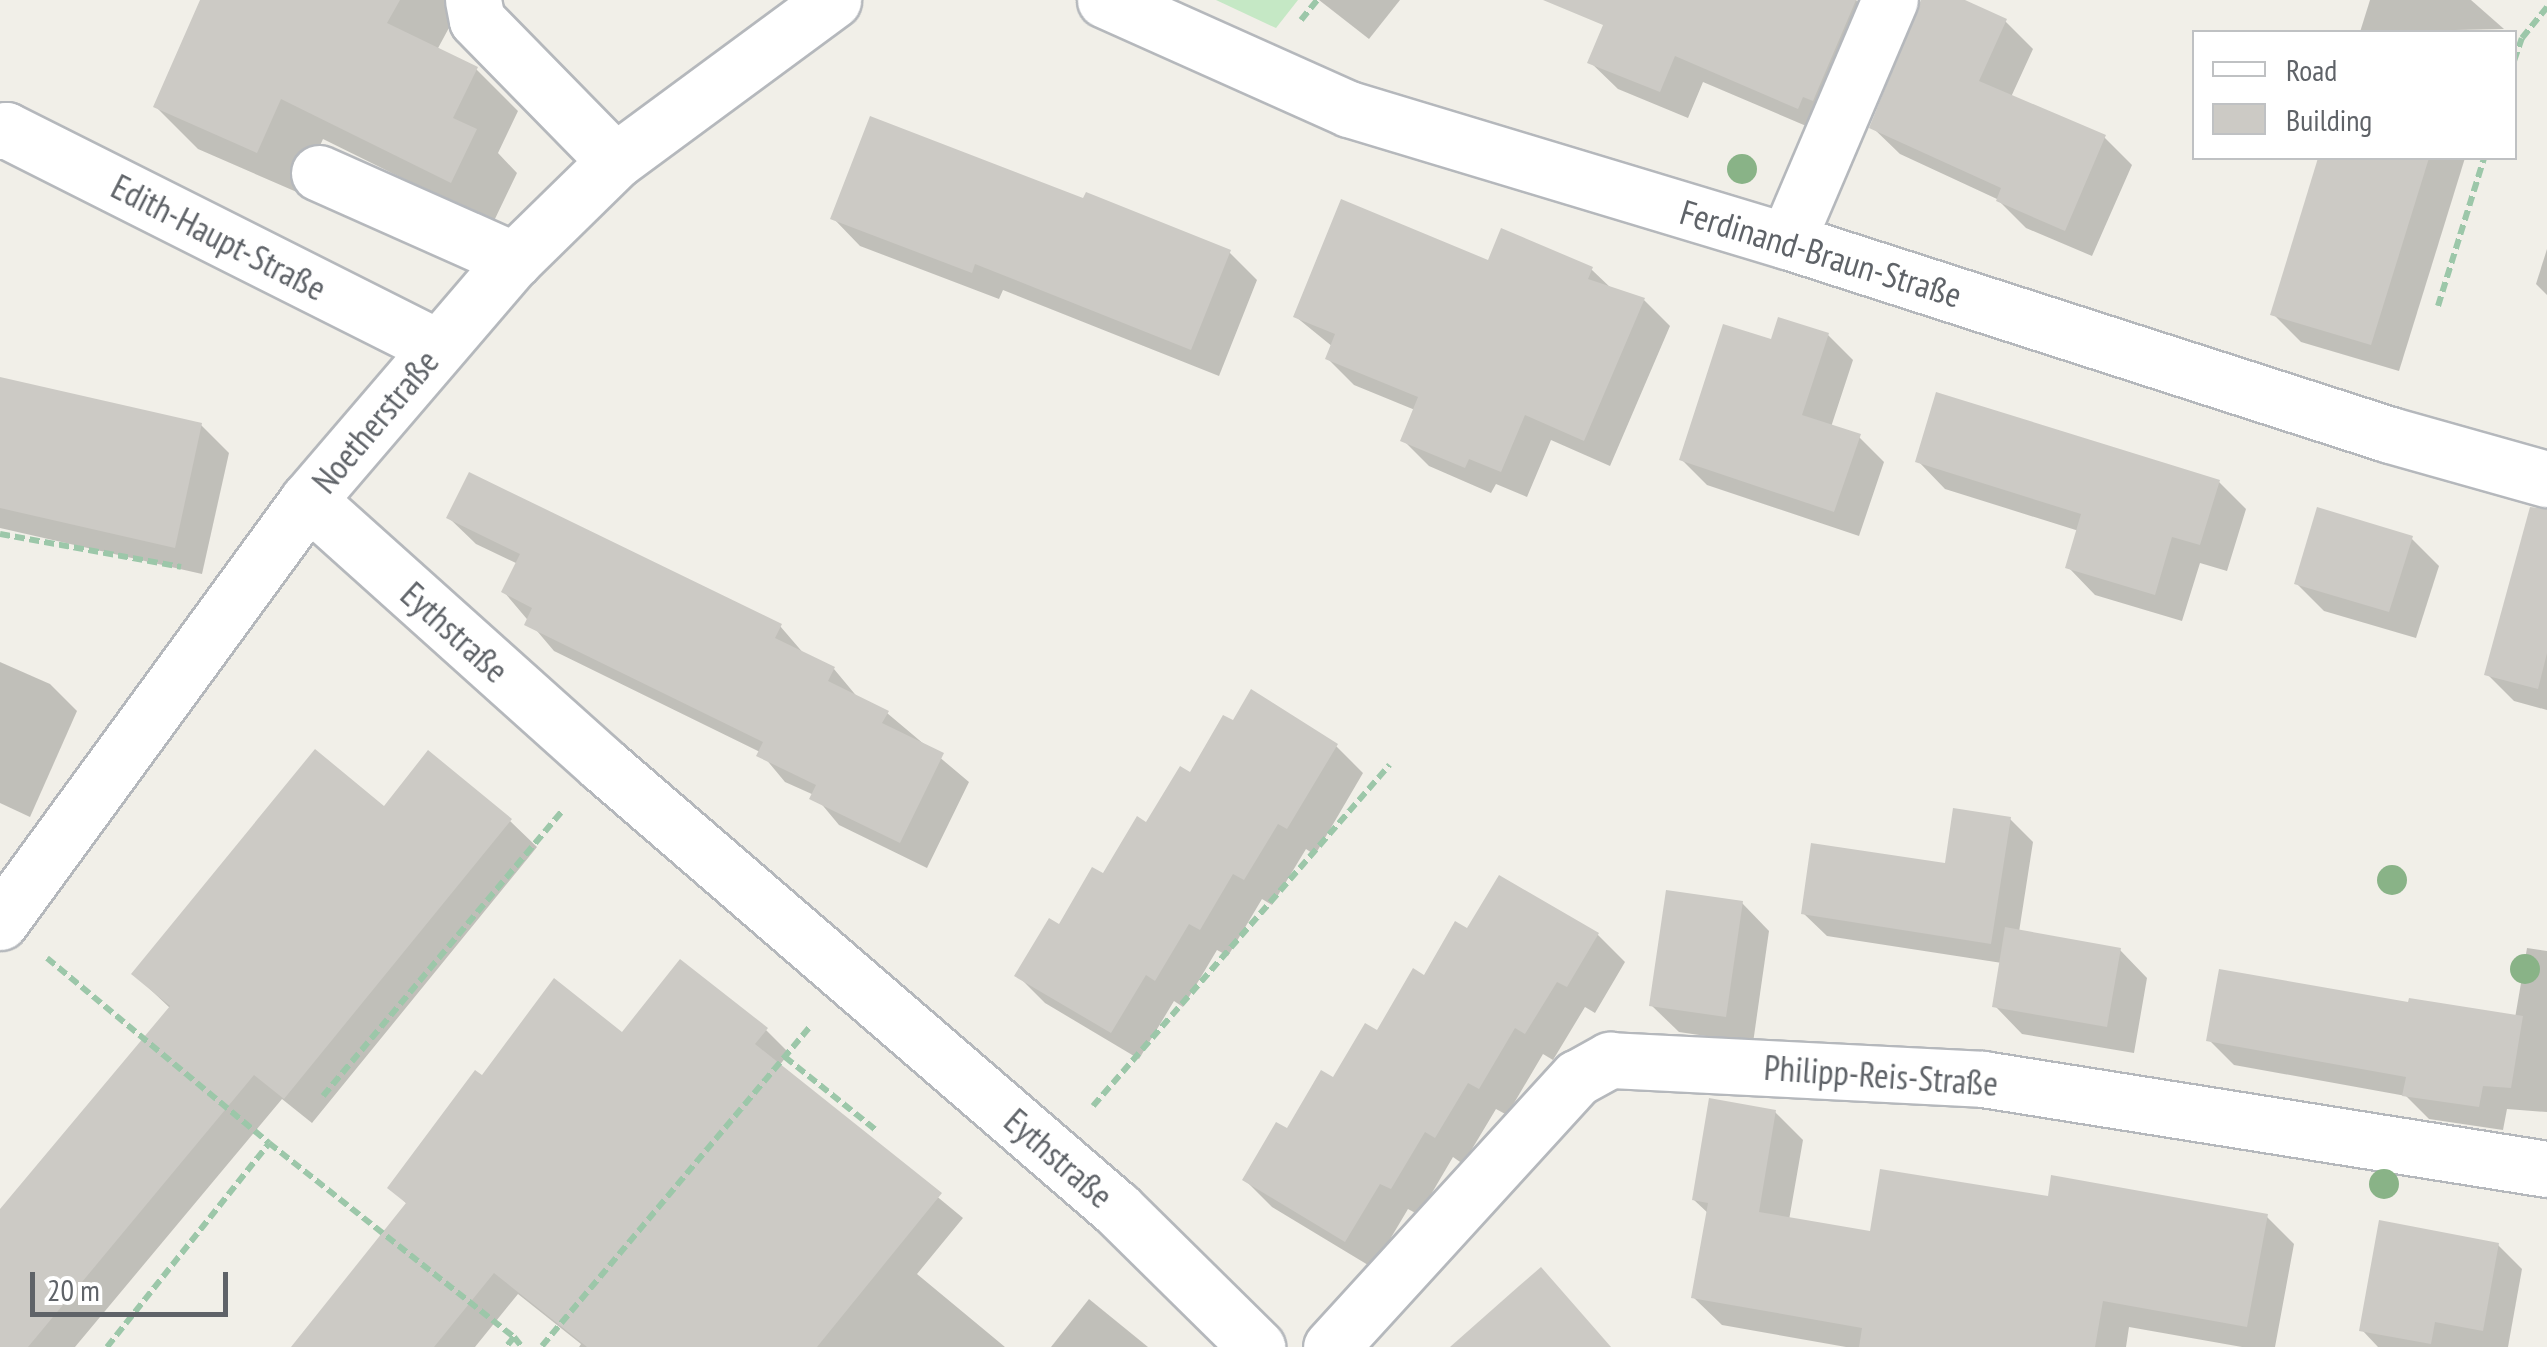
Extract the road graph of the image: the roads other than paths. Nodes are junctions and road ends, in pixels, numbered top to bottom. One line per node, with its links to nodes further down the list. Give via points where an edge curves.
1 (473, 0): 6 (street, via 477,20)
2 (833, 0): 6 (street, Noetherstraße)
3 (1105, 0): 8 (street, Ferdinand-Braun-Straße, via 1348,109)
4 (1890, 0): 8 (street)
5 (0, 131): 10 (street, Edith-Haupt-Straße)
6 (614, 161): 9 (street, Noetherstraße)
7 (319, 173): 9 (street)
8 (1787, 242): 11 (street, Ferdinand-Braun-Straße)
9 (514, 260): 10 (street, Noetherstraße)
10 (438, 347): 12 (street, Noetherstraße)
11 (2547, 480)
12 (308, 500): 13 (street, Noetherstraße); 15 (street, Eythstraße, via 1117,1209)
13 (4, 910)
14 (2547, 1169): 16 (street, Philipp-Reis-Straße, via 1982,1079 1610,1060 1577,1078)
15 (1258, 1347)
16 (1331, 1347)

